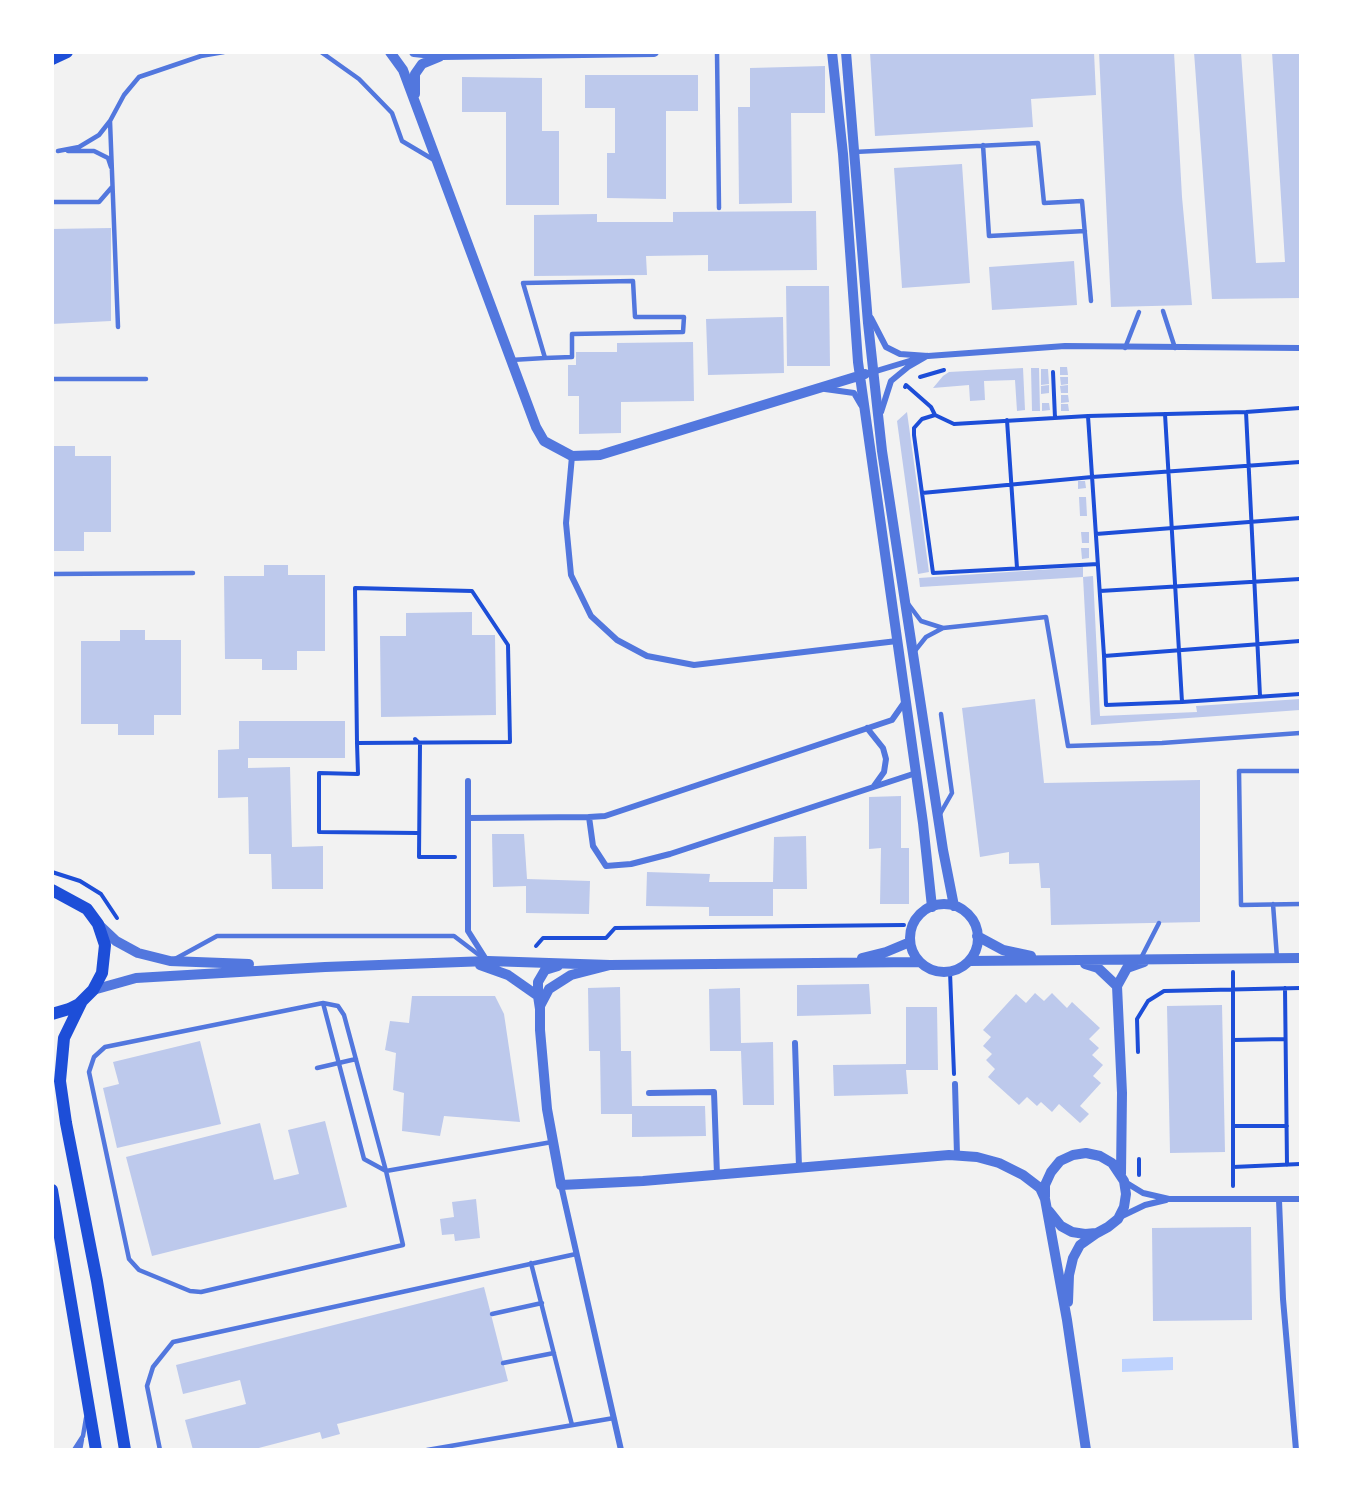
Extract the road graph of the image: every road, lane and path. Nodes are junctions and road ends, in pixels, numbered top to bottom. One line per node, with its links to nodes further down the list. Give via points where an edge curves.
1 (67, 52): 11 (main road)
2 (224, 52): 13 (lane, via 139,77)
3 (321, 52): 17 (lane, via 359,79 392,113 402,141)
4 (390, 52): 12 (street, via 403,70)
5 (414, 52): 10 (street)
6 (654, 52): 10 (street)
7 (717, 52): 20 (lane)
8 (832, 52): 36 (street)
9 (844, 53): 16 (street)
10 (442, 56): 12 (street, via 422,64 415,74)
11 (52, 59)
12 (416, 105): 17 (street)
13 (110, 121): 15 (lane, via 99,135 79,147); 18 (lane)
14 (983, 146): 16 (lane); 21 (lane, via 1038,143 1044,203 1082,201); 21 (lane, via 989,236)
15 (56, 151): 18 (lane, via 94,151 108,158)
16 (854, 152): 23 (street)
17 (437, 161): 33 (street)
18 (113, 174): 19 (lane, via 112,189 99,202); 26 (lane)
19 (52, 202)
20 (719, 208)
21 (1084, 231): 22 (lane)
22 (1091, 301)
23 (866, 305): 31 (street, via 886,347 900,354); 34 (street)
24 (1163, 311): 28 (lane)
25 (1139, 312): 27 (lane)
26 (118, 327)
27 (1125, 348): 28 (street); 30 (street, via 1065,346)
28 (1175, 348): 29 (street)
29 (1300, 348)
30 (943, 355): 31 (street); 37 (path, via 946,369)
31 (928, 356): 34 (street); 52 (street, via 891,381)
32 (545, 358): 32 (lane, via 523,283 633,281 635,317 684,317 683,332 572,333 572,357); 33 (lane)
33 (511, 360): 53 (street, via 544,441)
34 (873, 372): 36 (street); 52 (street)
35 (1053, 372): 50 (path)
36 (860, 376): 42 (street); 46 (street)
37 (917, 378)
38 (52, 379): 39 (lane)
39 (146, 379)
40 (912, 382): 41 (path)
41 (906, 385): 43 (path); 48 (path)
42 (815, 388): 46 (street, via 854,393); 53 (street, via 600,455)
43 (902, 390)
44 (1300, 408): 45 (path)
45 (1246, 412): 47 (path); 55 (path)
46 (865, 413): 74 (street)
47 (1166, 414): 49 (path); 56 (path)
48 (935, 415): 51 (path, via 954,424); 59 (path, via 922,419 914,428)
49 (1088, 416): 50 (path); 57 (path)
50 (1055, 418): 51 (path)
51 (1008, 420): 58 (path)
52 (879, 421): 72 (street)
53 (573, 456): 74 (street, via 566,523 571,575 591,616 617,640 647,656 694,665)
54 (1300, 462): 55 (path)
55 (1248, 466): 56 (path); 61 (path)
56 (1170, 471): 57 (path); 62 (path)
57 (1092, 477): 58 (path); 63 (path)
58 (1012, 485): 59 (path); 65 (path)
59 (922, 493): 65 (path, via 933,573)
60 (1300, 518): 61 (path)
61 (1251, 522): 62 (path); 69 (path)
62 (1172, 528): 63 (path); 70 (path)
63 (1096, 534): 64 (path)
64 (1098, 564): 65 (path); 71 (path)
65 (1017, 568)
66 (193, 573): 67 (lane)
67 (52, 574)
68 (1300, 579): 69 (path)
69 (1255, 581): 70 (path); 76 (path)
70 (1176, 586): 71 (path); 77 (path)
71 (1100, 591): 79 (path)
72 (907, 603): 73 (lane, via 921,621); 78 (street)
73 (943, 628): 78 (lane, via 926,637); 86 (lane, via 1046,617 1068,746)
74 (897, 640): 82 (street)
75 (1300, 641): 76 (path)
76 (1258, 644): 77 (path); 81 (path)
77 (1180, 650): 79 (path); 83 (path)
78 (914, 652): 95 (street)
79 (1104, 656): 83 (path, via 1106,705)
80 (1300, 693): 81 (path)
81 (1260, 696): 83 (path)
82 (906, 700): 85 (street, via 892,720); 91 (street)
83 (1182, 702)
84 (941, 714): 95 (lane, via 952,793)
85 (867, 728): 93 (street, via 883,748 886,759 884,772); 94 (street, via 605,816)
86 (1300, 733)
87 (415, 739): 89 (path)
88 (357, 743): 89 (path); 89 (path, via 355,588 472,591 508,645 510,742); 97 (path, via 358,774 319,773 320,832)
89 (420, 744): 97 (path)
90 (1300, 771): 101 (lane, via 1239,771 1241,905)
91 (916, 773): 93 (street); 104 (street)
92 (468, 781): 96 (street)
93 (874, 786): 94 (street, via 631,864 606,866 593,846)
94 (589, 816): 96 (street)
95 (938, 816): 103 (street)
96 (468, 818): 98 (street)
97 (418, 833): 98 (path, via 419,857)
98 (468, 858): 119 (street, via 468,931)
99 (52, 872): 107 (path, via 80,881 101,894)
100 (55, 892): 106 (main road, via 87,909)
101 (1273, 904): 102 (lane); 112 (lane)
102 (1300, 904)
103 (954, 906): 104 (street); 109 (street, via 972,919)
104 (932, 907): 110 (street, via 915,920)
105 (1159, 923): 117 (lane)
106 (98, 924): 118 (street, via 116,941 138,953); 132 (main road, via 105,945 102,974)
107 (122, 924)
108 (904, 925): 111 (path, via 615,928 606,938 543,938 538,946)
109 (977, 936): 115 (street, via 1002,950); 120 (street)
110 (910, 942): 122 (street); 123 (street)
111 (529, 946)
112 (1277, 958): 113 (street); 114 (street)
113 (1300, 958)
114 (1234, 959): 117 (street); 131 (path)
115 (1048, 960): 116 (street); 120 (street)
116 (1069, 960): 117 (street); 128 (street, via 1098,968)
117 (1145, 960): 128 (street, via 1127,968)
118 (170, 961): 119 (lane, via 217,936 454,936); 126 (street)
119 (488, 961): 121 (street); 124 (street)
120 (969, 961): 127 (street)
121 (471, 962): 126 (street); 133 (street, via 508,975)
122 (841, 962): 123 (street); 125 (street)
123 (919, 962): 127 (street, via 928,969)
124 (567, 964): 125 (street); 133 (street, via 545,970 538,982)
125 (610, 964): 137 (street, via 571,975 549,989)
126 (325, 967): 132 (street, via 136,978)
127 (950, 972): 145 (path)
128 (1117, 986): 158 (street)
129 (1285, 988): 130 (path); 131 (path); 138 (path)
130 (1300, 988)
131 (1232, 989): 139 (path); 141 (path, via 1164,992 1148,1001 1137,1019)
132 (93, 990): 134 (main road)
133 (538, 996): 137 (street)
134 (82, 1001): 136 (main road); 185 (main road, via 64,1038 60,1081)
135 (323, 1003): 142 (lane, via 338,1006 344,1015); 143 (lane); 156 (lane, via 105,1047 94,1057 89,1072 129,1259 139,1270 201,1292 403,1245)
136 (52, 1014)
137 (540, 1015): 149 (street)
138 (1285, 1039): 139 (path); 148 (path)
139 (1233, 1040): 147 (path)
140 (795, 1043): 154 (street)
141 (1138, 1053)
142 (356, 1059): 143 (lane); 156 (lane)
143 (340, 1064): 144 (lane); 156 (lane, via 364,1159)
144 (317, 1068)
145 (955, 1084): 151 (street)
146 (649, 1093): 157 (street, via 714,1092)
147 (1233, 1126): 148 (path); 155 (path)
148 (1287, 1126): 153 (path)
149 (553, 1142): 156 (lane); 160 (street)
150 (1139, 1154): 159 (path, via 1139,1176)
151 (957, 1155): 154 (street); 168 (street, via 999,1162 1040,1188)
152 (1300, 1164): 153 (path)
153 (1287, 1165): 155 (path)
154 (799, 1167): 157 (street)
155 (1233, 1167): 162 (path)
156 (386, 1171)
157 (717, 1175): 160 (street)
158 (1123, 1178): 164 (street, via 1143,1193); 168 (street, via 1112,1163 1100,1156 1073,1155 1060,1161 1051,1172 1045,1185); 169 (street, via 1126,1194)
159 (1147, 1182)
160 (561, 1185): 171 (street)
161 (1222, 1187): 162 (path)
162 (1233, 1187): 165 (path)
163 (52, 1190): 178 (main road)
164 (1169, 1199): 165 (street); 169 (street, via 1145,1205)
165 (1233, 1199): 167 (street)
166 (1300, 1199): 167 (street)
167 (1279, 1200): 190 (street)
168 (1045, 1202): 170 (street, via 1061,1226 1072,1232); 175 (street)
169 (1118, 1219): 170 (street)
170 (1097, 1233): 175 (street, via 1080,1245 1074,1258 1069,1275)
171 (576, 1254): 172 (lane); 179 (street)
172 (531, 1263): 173 (lane); 186 (lane, via 173,1342 153,1367 147,1386)
173 (542, 1303): 174 (lane); 176 (lane)
174 (492, 1314)
175 (1067, 1320): 189 (street)
176 (554, 1353): 177 (lane); 180 (lane)
177 (503, 1363)
178 (88, 1403): 181 (lane); 184 (main road)
179 (614, 1418): 180 (lane); 188 (street)
180 (573, 1425): 187 (lane)
181 (83, 1437): 182 (lane); 183 (lane)
182 (74, 1449)
183 (80, 1449)
184 (96, 1449)
185 (125, 1449)
186 (160, 1449)
187 (428, 1449)
188 (621, 1449)
189 (1086, 1449)
190 (1296, 1449)

